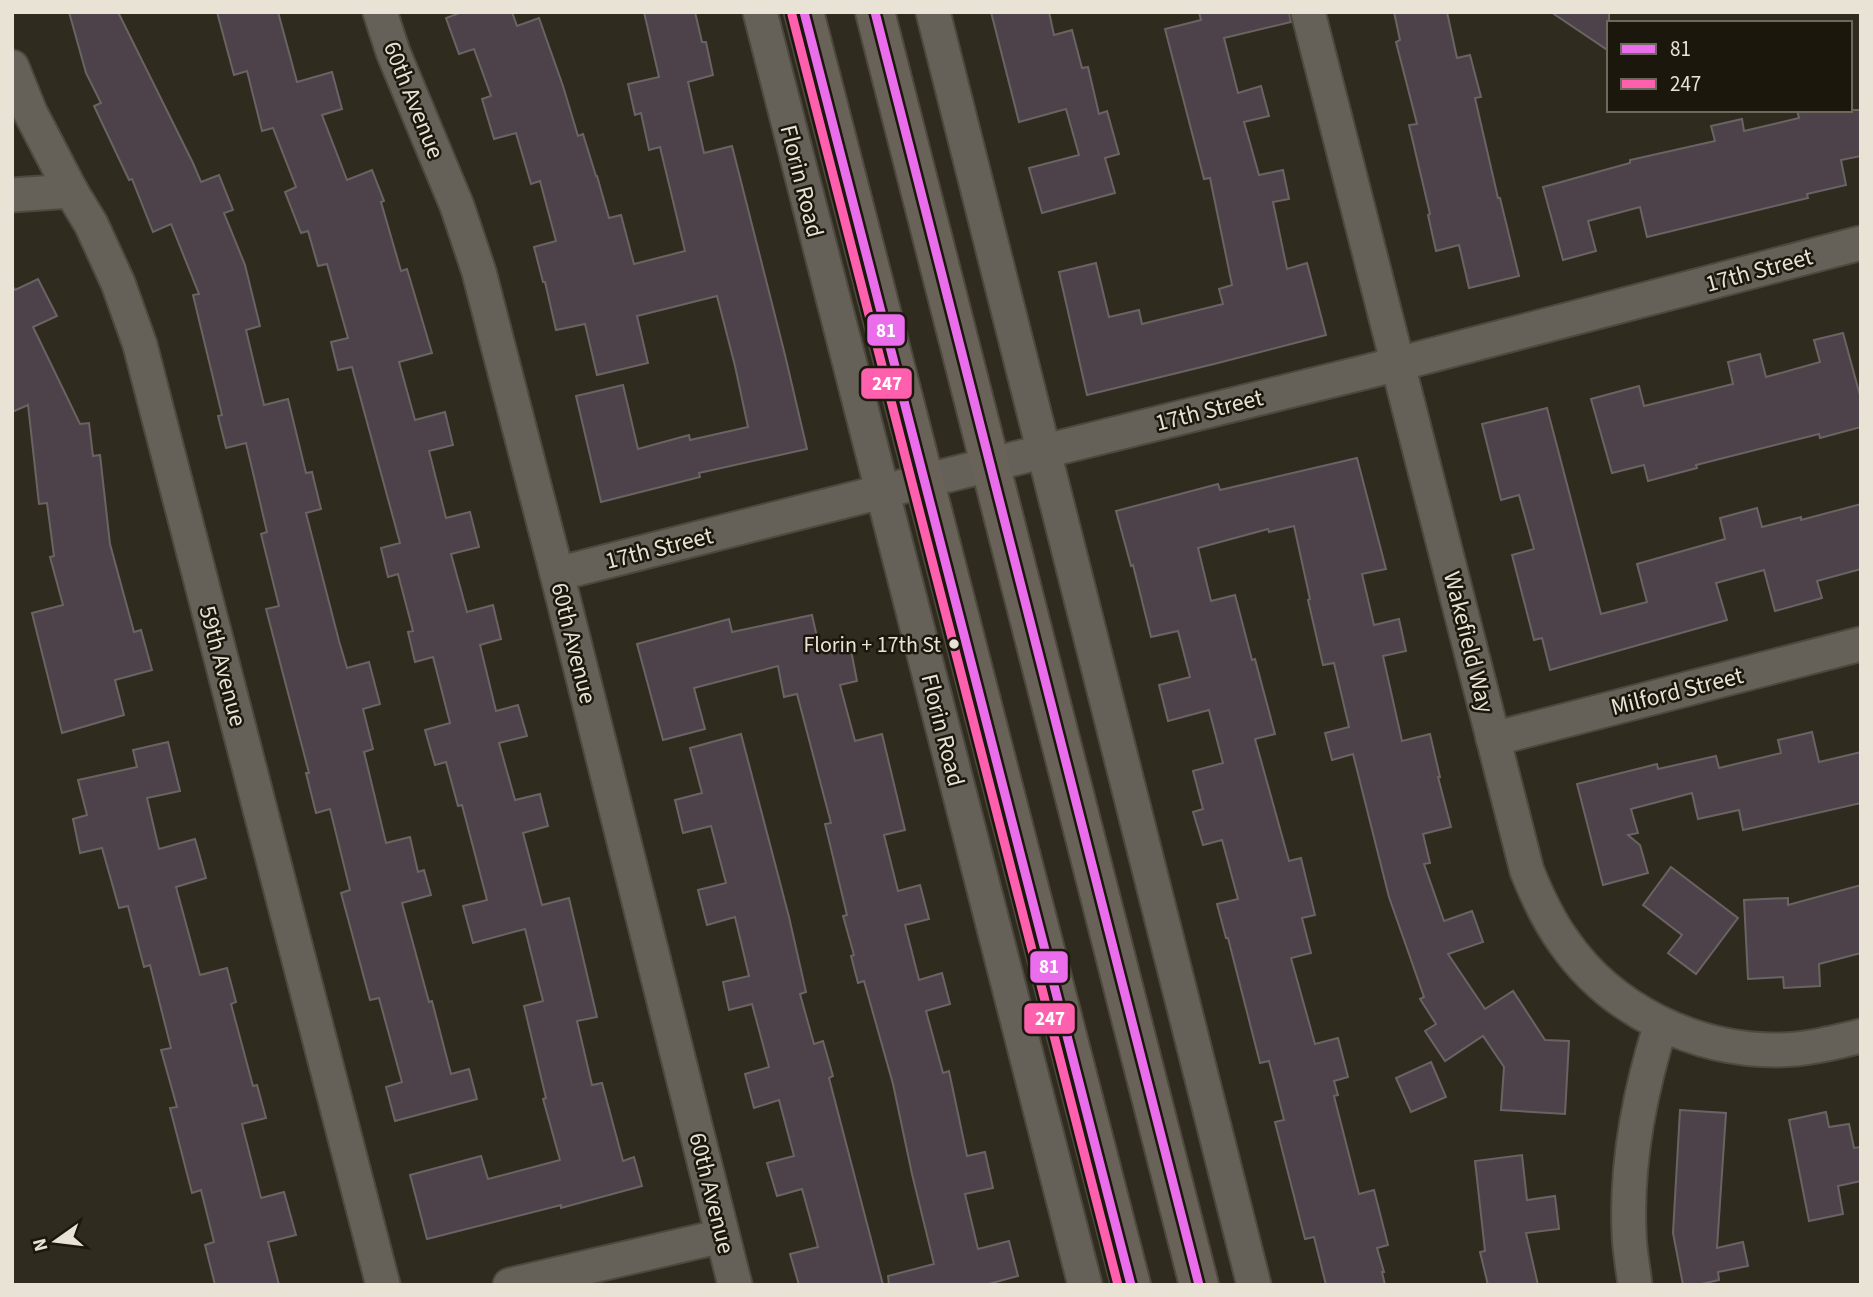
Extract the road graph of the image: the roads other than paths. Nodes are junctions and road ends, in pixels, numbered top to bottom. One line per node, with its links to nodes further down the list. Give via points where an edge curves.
1 (380, 12): 16 (street, 60th Avenue, via 479,272)
2 (760, 12): 15 (street, Florin Road)
3 (804, 12): 14 (main road, Florin Road)
4 (876, 12): 13 (main road)
5 (933, 12): 12 (street)
6 (1308, 12): 11 (street, Wakefield Way)
7 (12, 67): 8 (street, 59th Avenue)
8 (71, 191): 9 (street); 22 (street, 59th Avenue, via 118,283 140,345)
9 (12, 195)
10 (1861, 243): 11 (street, 17th Street)
11 (1398, 363): 12 (street, 17th Street); 18 (street, Wakefield Way)
12 (1045, 451): 13 (street, 17th Street); 28 (street)
13 (990, 465): 14 (street, 17th Street); 27 (main road)
14 (924, 481): 15 (street, 17th Street); 26 (main road, Florin Road)
15 (881, 492): 16 (street, 17th Street); 25 (street, Florin Road)
16 (557, 574): 21 (street, 60th Avenue)
17 (1861, 644): 18 (street, Milford Street)
18 (1493, 739): 19 (street, Wakefield Way, via 1527,871 1541,905 1564,943 1594,978)
19 (1661, 1024): 20 (street, Wakefield Way, via 1731,1046 1776,1050); 29 (street, via 1646,1072 1629,1176)
20 (1861, 1036)
21 (722, 1236): 23 (street); 24 (street, 60th Avenue)
22 (383, 1285)
23 (510, 1285)
24 (735, 1285)
25 (1085, 1285)
26 (1131, 1285)
27 (1199, 1285)
28 (1254, 1285)
29 (1635, 1285)

